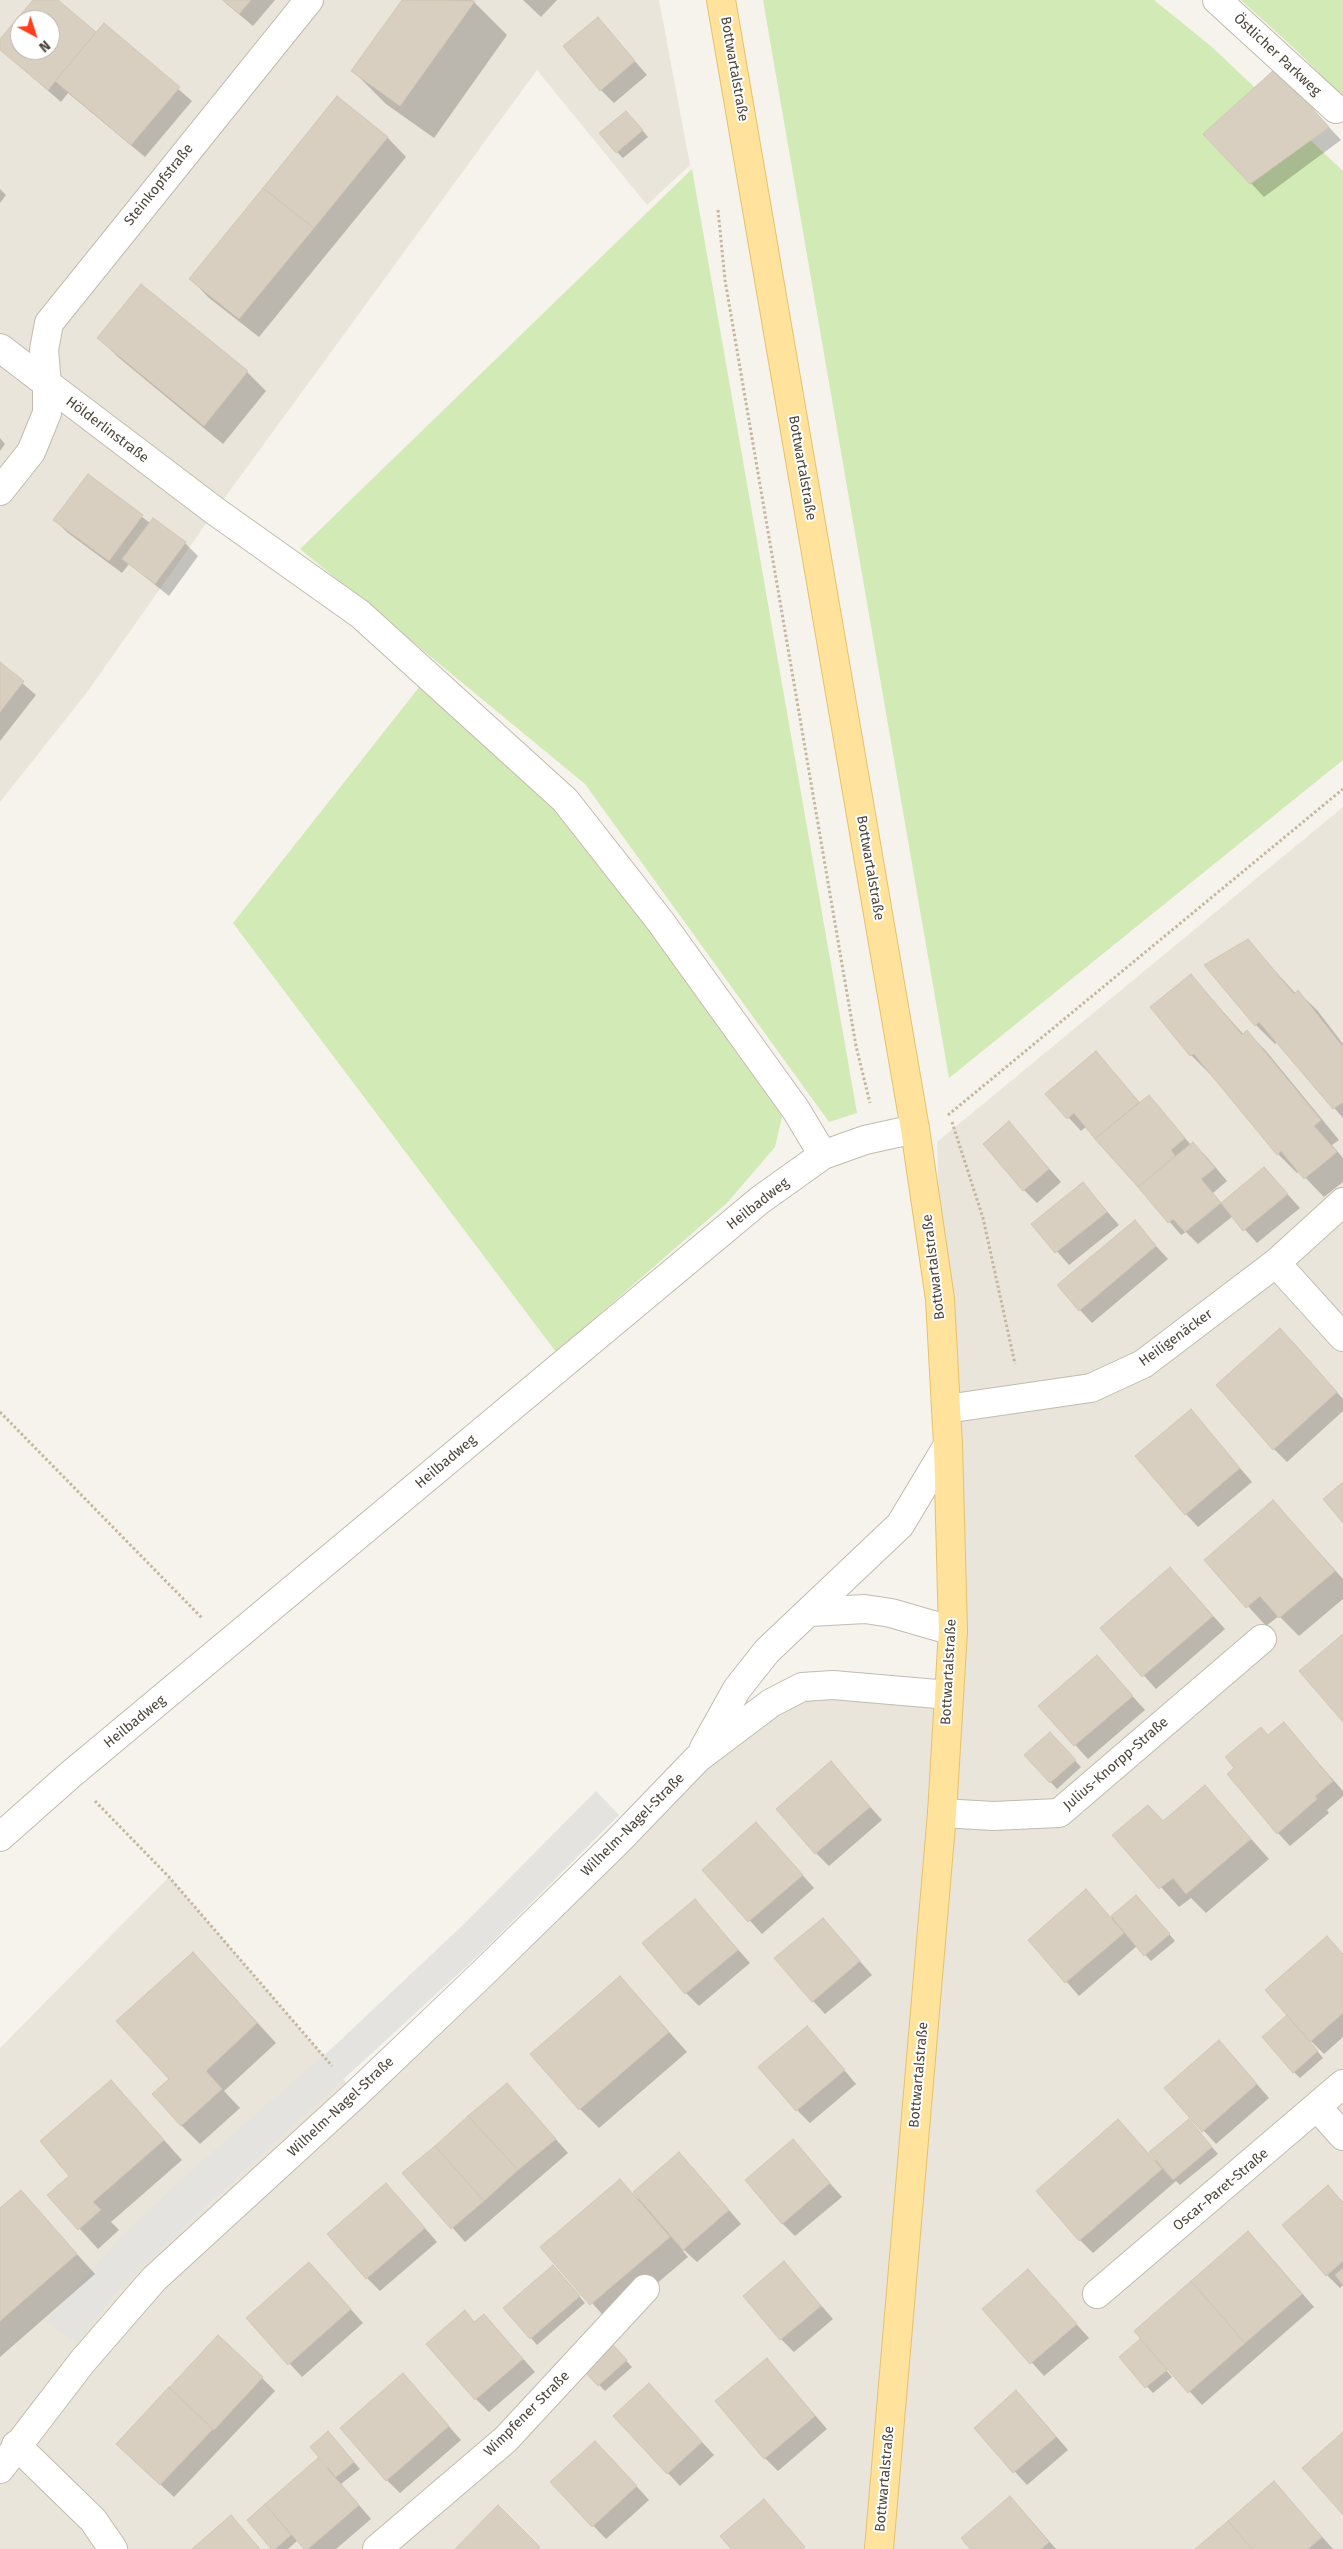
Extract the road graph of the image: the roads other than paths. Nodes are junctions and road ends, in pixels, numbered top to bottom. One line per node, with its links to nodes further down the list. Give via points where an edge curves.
1 (309, 0): 6 (street, Steinkopfstraße, via 49,322 44,350)
2 (721, 0): 8 (main road, Bottwartalstraße, via 742,107)
3 (1217, 0): 4 (street, Östlicher Parkweg)
4 (1336, 110)
5 (0, 348): 6 (street, Hölderlinstraße)
6 (47, 384): 7 (street, Steinkopfstraße, via 47,413 31,452); 9 (street, Hölderlinstraße, via 215,511 360,614 565,800 660,922 796,1110)
7 (0, 491)
8 (915, 1129): 9 (street, Heilbadweg); 13 (main road, Bottwartalstraße, via 940,1299)
9 (824, 1155): 21 (street, Heilbadweg, via 760,1200 70,1775)
10 (1343, 1202): 11 (street, Heiligenäcker)
11 (1276, 1263): 12 (street); 13 (street, Heiligenäcker, via 1143,1364 1091,1388)
12 (1343, 1337)
13 (946, 1410): 14 (main road, Bottwartalstraße)
14 (948, 1445): 15 (street, Wilhelm-Nagel-Straße, via 900,1525); 16 (main road, Bottwartalstraße)
15 (810, 1612): 16 (street, via 865,1609); 19 (street, Wilhelm-Nagel-Straße, via 767,1651 737,1689)
16 (953, 1631): 18 (main road, Bottwartalstraße)
17 (1262, 1639): 20 (street, Julius-Knorpp-Straße, via 1059,1813 993,1816)
18 (949, 1695): 19 (street, Wilhelm-Nagel-Straße, via 832,1685 802,1687 770,1703); 20 (main road, Bottwartalstraße)
19 (698, 1758): 27 (street, Wilhelm-Nagel-Straße, via 617,1842 356,2094 154,2278)
20 (942, 1812): 31 (main road, Bottwartalstraße)
21 (0, 1837)
22 (1343, 2084): 23 (street, Oscar-Paret-Straße)
23 (1317, 2107): 24 (street); 26 (street, Oscar-Paret-Straße)
24 (1343, 2136)
25 (645, 2289): 30 (street, Wimpfener Straße, via 506,2439)
26 (1097, 2294)
27 (16, 2445): 28 (street, Wilhelm-Nagel-Straße); 29 (street, via 93,2520)
28 (0, 2469)
29 (113, 2549)
30 (377, 2549)
31 (879, 2549)

